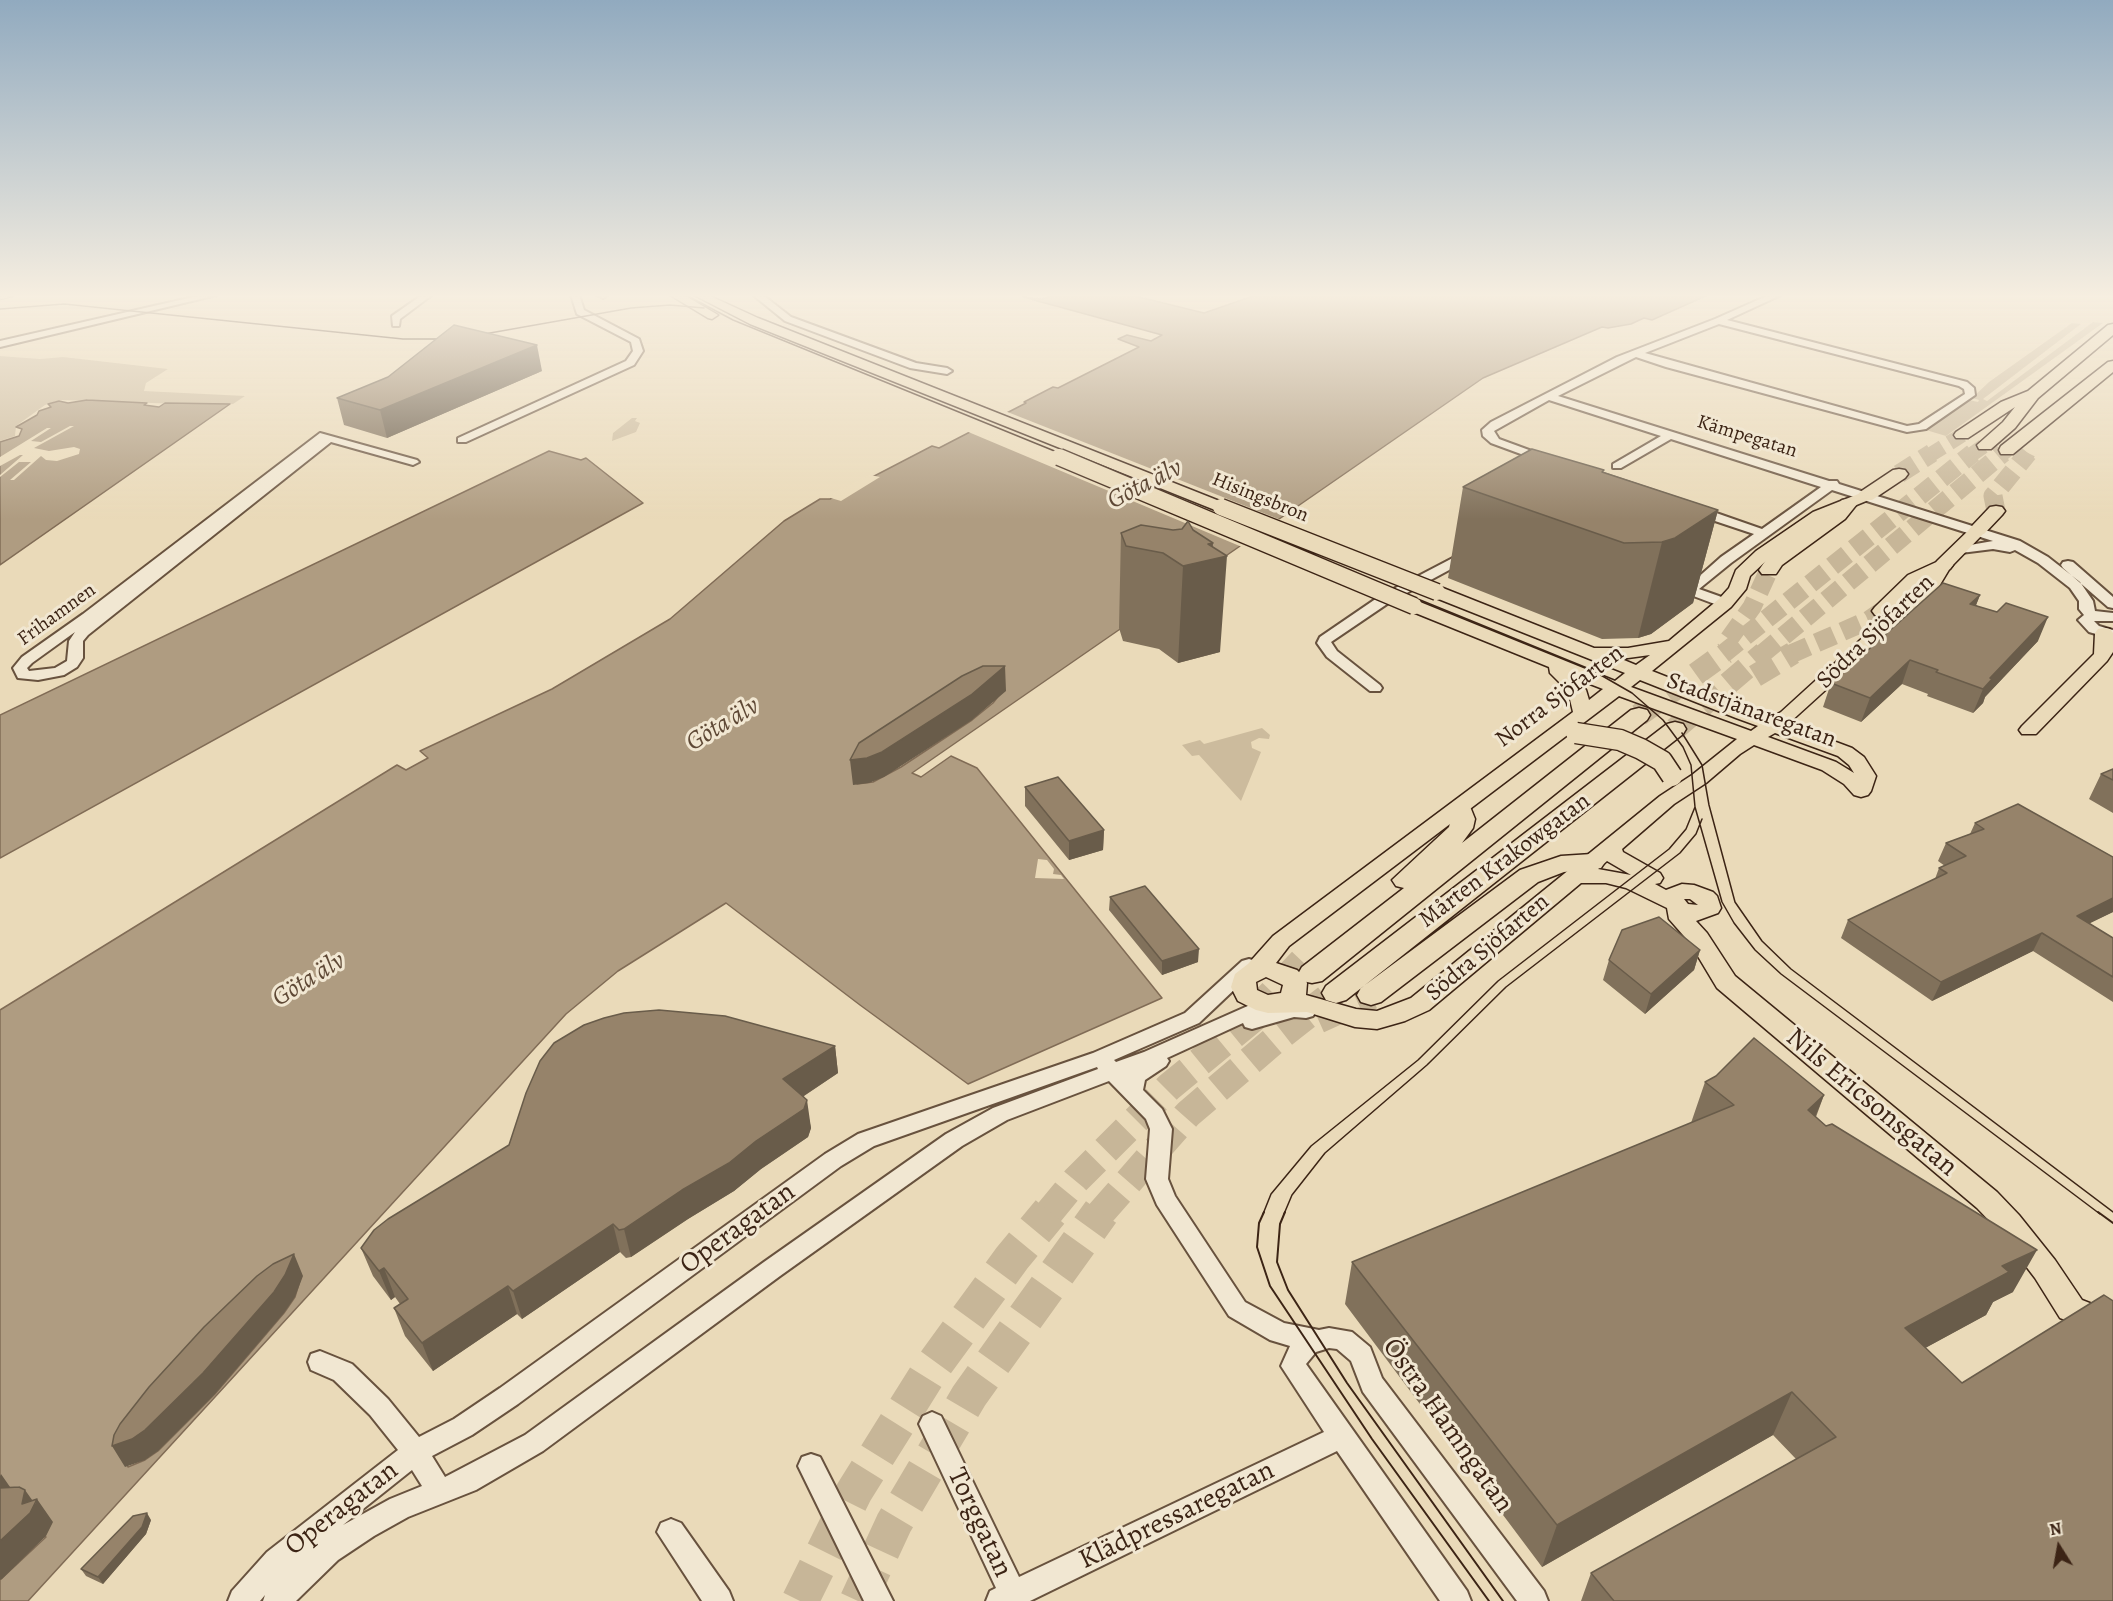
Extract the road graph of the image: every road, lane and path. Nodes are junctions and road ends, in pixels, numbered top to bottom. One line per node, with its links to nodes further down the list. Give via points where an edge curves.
1 (615, 370): 17 (street)
2 (846, 370): 46 (main road, Hisingsbron, bridge)
3 (878, 370): 45 (main road, Hisingsbron, bridge)
4 (1601, 370): 11 (street)
5 (1688, 370): 6 (street, via 1901,428 1922,427 1970,395 1969,388)
6 (1900, 370)
7 (2064, 370): 10 (highway)
8 (2084, 370): 13 (highway)
9 (2107, 370): 12 (highway)
10 (2036, 393): 13 (highway); 15 (highway, via 2007,405)
11 (1547, 396): 14 (street, Kämpegatan); 22 (street, via 1495,424 1488,433 1507,447)
12 (2067, 400): 19 (highway); 20 (highway, via 2060,420)
13 (2009, 425): 18 (highway)
14 (1672, 434): 23 (street); 25 (street, Kämpegatan)
15 (1962, 435)
16 (329, 438): 16 (street, Frihamnen, via 320,436 309,444 27,660 20,668 24,675 59,672 72,664 76,641 83,632); 21 (street)
17 (462, 440)
18 (1985, 445)
19 (2007, 450)
20 (2028, 453)
21 (413, 462)
22 (1559, 464)
23 (1617, 466)
24 (1899, 474): 26 (highway)
25 (1833, 484): 26 (street, Kämpegatan); 30 (street)
26 (1866, 496): 27 (main road, Norra Sjöfarten); 29 (street, Kämpegatan)
27 (1848, 504): 35 (highway, via 1839,515 1775,561); 38 (main road, Norra Sjöfarten, via 1819,515 1762,555 1742,574)
28 (1687, 507): 30 (street)
29 (1986, 522): 32 (main road, Södra Sjöfarten); 33 (street, Kämpegatan); 39 (street, Kämpegatan, via 2034,540)
30 (1763, 532): 37 (street)
31 (1482, 546): 48 (street, via 1328,635 1324,643 1332,654)
32 (1958, 550): 33 (street, Kämpegatan, via 1998,546); 34 (main road, Södra Sjöfarten)
33 (2043, 560): 41 (street, Kämpegatan, via 2076,585)
34 (1943, 565): 40 (highway, via 1915,579); 50 (main road, Södra Sjöfarten, via 1932,584)
35 (1769, 570)
36 (1668, 582): 37 (street)
37 (1688, 589): 38 (street)
38 (1725, 603): 44 (main road, Norra Sjöfarten)
39 (2113, 604)
40 (1882, 611)
41 (2091, 615): 42 (street); 43 (street, Kämpegatan, via 2085,622)
42 (2113, 617)
43 (2108, 634): 55 (main road, via 2101,657)
44 (1677, 643): 45 (main road, Hisingsbron, via 1628,653); 47 (main road, Norra Sjöfarten)
45 (1581, 650): 47 (main road, Hisingsbron)
46 (1544, 659): 49 (main road, Hisingsbron); 51 (main road, Hisingsbron, via 1572,682)
47 (1638, 672): 49 (main road, Norra Sjöfarten); 53 (main road, Stadstjänaregatan)
48 (1375, 688)
49 (1616, 688): 51 (main road, Norra Sjöfarten); 57 (main road, Stadstjänaregatan)
50 (1797, 706): 53 (main road, Södra Sjöfarten); 58 (main road, Södra Sjöfarten, via 1798,714 1813,729)
51 (1583, 714): 56 (main road, Norra Sjöfarten)
52 (1639, 715): 60 (highway, Mårten Krakowgatan, via 1310,965 1450,840 1461,828)
53 (1775, 726): 57 (main road, Södra Sjöfarten); 58 (main road, Stadstjänaregatan)
54 (1675, 729): 67 (highway, Mårten Krakowgatan)
55 (2029, 730)
56 (1556, 737): 59 (main road, bridge, via 1576,733 1620,740 1641,749 1662,762 1672,776); 60 (main road, Norra Sjöfarten)
57 (1751, 738): 58 (main road, Stadstjänaregatan, via 1829,766 1862,791 1866,776); 59 (main road, Södra Sjöfarten)
58 (1851, 756)
59 (1667, 800): 61 (main road, Södra Sjöfarten)
60 (1460, 808): 63 (main road, Norra Sjöfarten)
61 (1592, 862): 62 (main road, via 1614,856 1663,883); 62 (main road, via 1587,874 1616,878); 65 (highway, via 1561,864 1529,876); 67 (main road, Södra Sjöfarten, via 1420,1004 1377,1020)
62 (1680, 900): 70 (main road, Nils Ericsonsgatan, via 1681,919 1699,938 1726,982 1986,1200 2009,1223 2071,1309)
63 (1281, 941): 64 (main road); 68 (street, Operagatan, via 1192,1018)
64 (1257, 970): 66 (main road, via 1244,980 1243,987 1256,1001); 66 (main road, via 1278,970 1295,983 1290,999)
65 (1371, 995)
66 (1274, 1004): 67 (main road, Södra Sjöfarten); 68 (street, Operagatan, via 1151,1057)
67 (1340, 1004): 69 (street, via 1264,1017 1154,1063 1136,1076)
68 (1106, 1065): 69 (street, Östra Hamngatan); 75 (street, Operagatan, via 866,1140 509,1396 463,1427); 77 (street, Operagatan, via 954,1140 534,1443)
69 (1132, 1092): 71 (street, Östra Hamngatan, via 1155,1115 1161,1129 1157,1179 1165,1199 1237,1310 1279,1333)
70 (2111, 1324)
71 (1316, 1340): 74 (street, via 1302,1348 1293,1366); 85 (street, Östra Hamngatan, via 1343,1340 1361,1355 1372,1384)
72 (320, 1362): 75 (street, via 343,1372 379,1407)
73 (937, 1435): 79 (street, Torggatan)
74 (1342, 1436): 79 (street, Klädpressaregatan); 84 (street)
75 (415, 1452): 77 (street); 80 (street, Operagatan, via 277,1561)
76 (811, 1466): 83 (street)
77 (440, 1492): 81 (street, Operagatan, via 399,1508 328,1551)
78 (671, 1532): 82 (street)
79 (1010, 1599)
80 (242, 1601)
81 (277, 1601)
82 (719, 1601)
83 (879, 1601)
84 (1457, 1601)
85 (1534, 1601)

